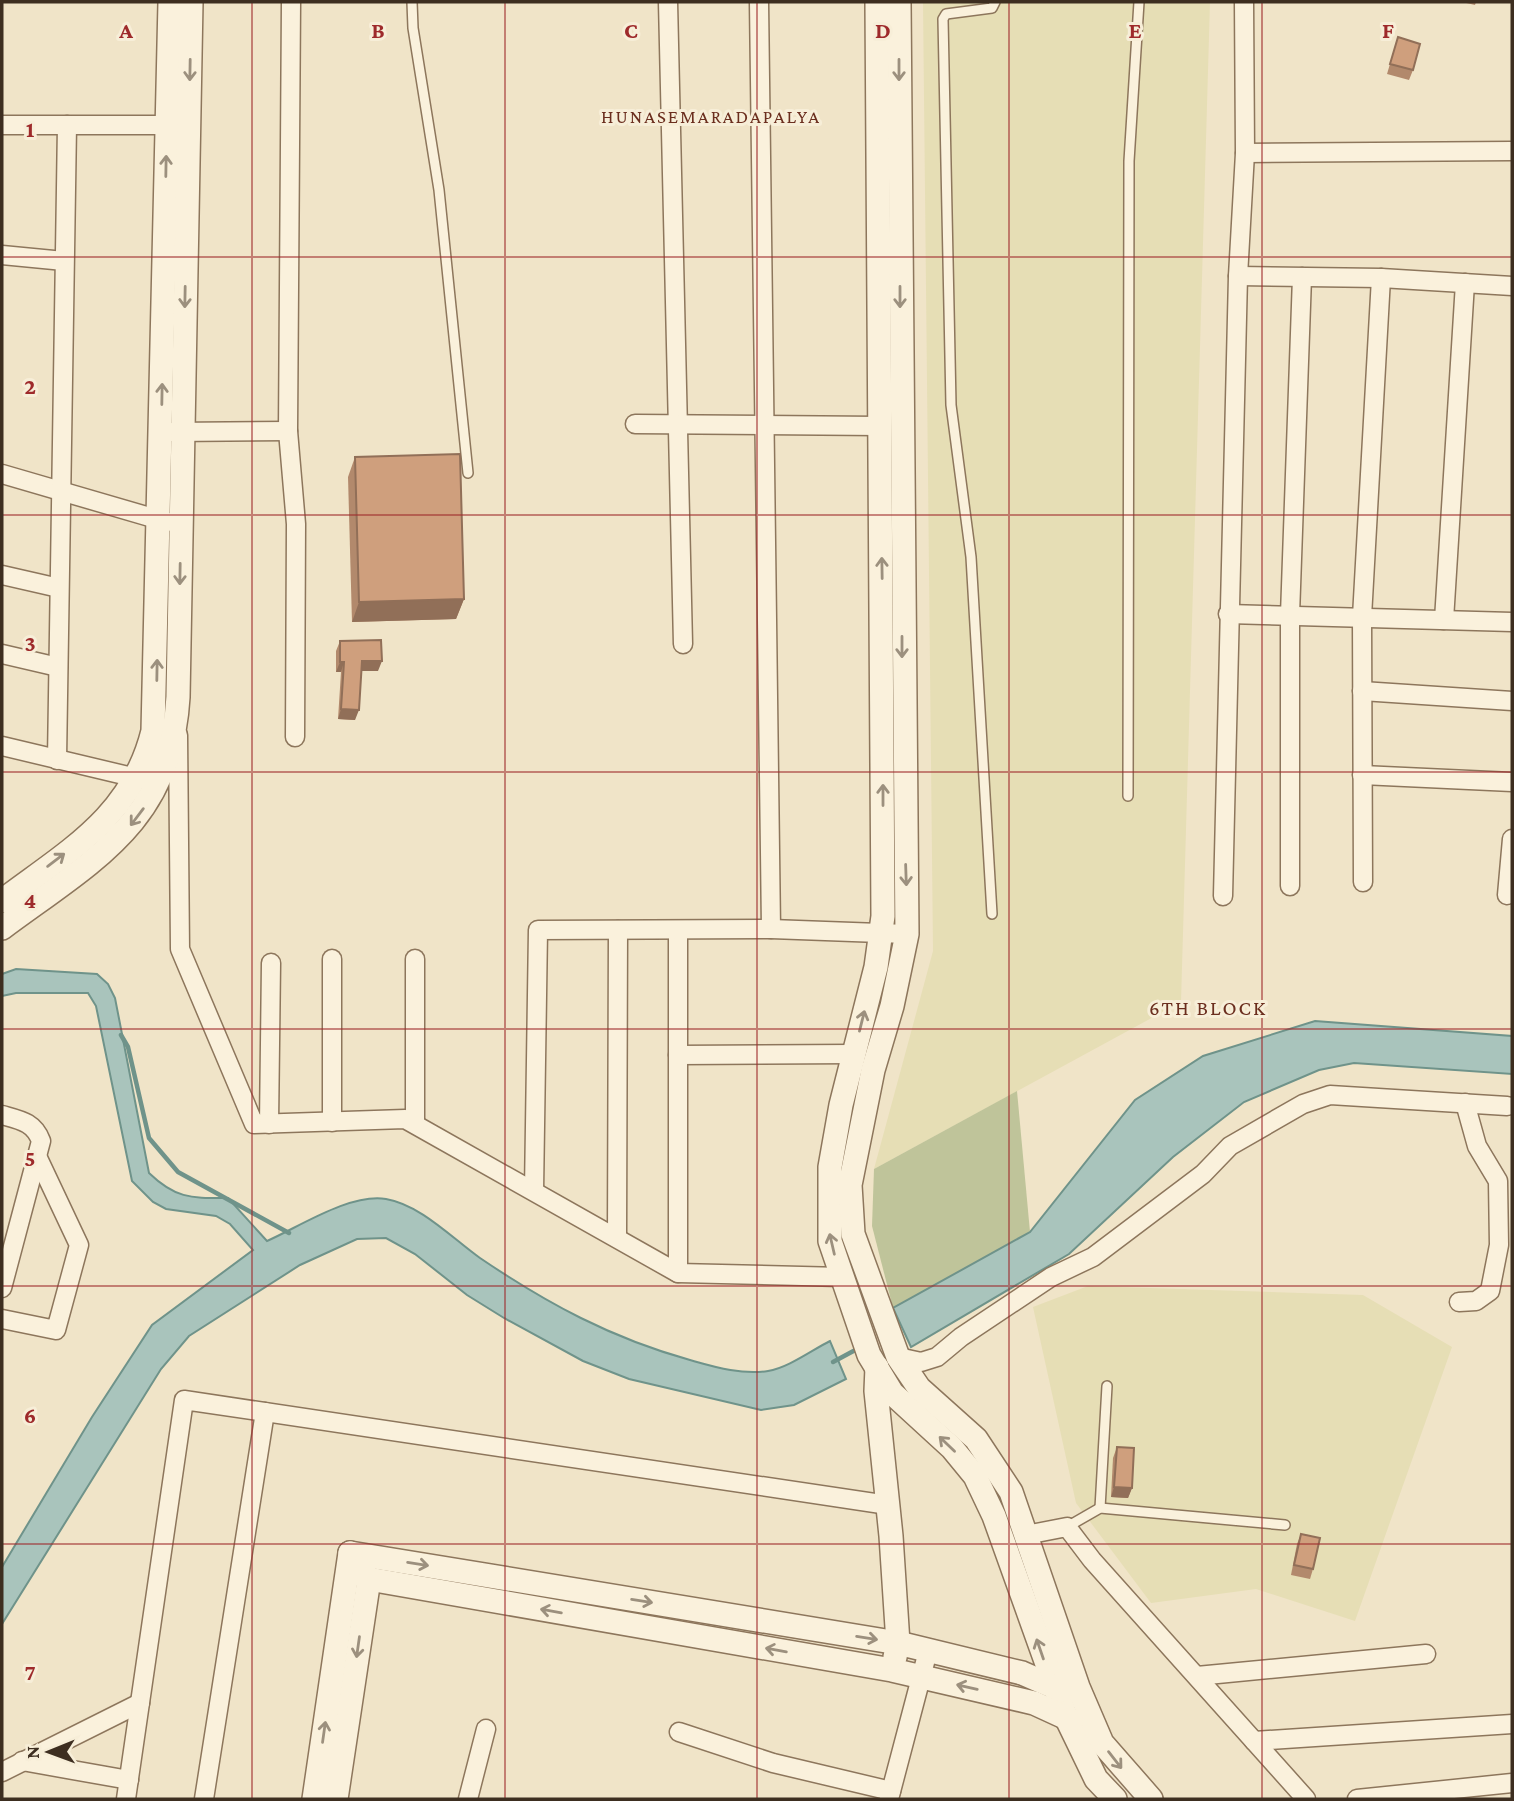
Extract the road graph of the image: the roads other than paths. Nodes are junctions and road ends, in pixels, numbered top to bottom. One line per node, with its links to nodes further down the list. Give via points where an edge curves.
1 (170, 2): 14 (street)
2 (191, 2): 14 (street, one-way to 14)
3 (291, 2): 28 (street)
4 (412, 2): 30 (lane, via 439,190)
5 (668, 2): 25 (street)
6 (759, 2): 26 (street)
7 (877, 2): 27 (street)
8 (899, 2): 66 (street, one-way to 66)
9 (995, 2): 60 (lane, via 992,8 946,14 943,19 951,405 971,557)
10 (1139, 2): 53 (lane, via 1129,161)
11 (1244, 2): 16 (street)
12 (2, 125): 13 (street)
13 (67, 125): 14 (street); 18 (street)
14 (178, 125): 29 (street)
15 (1512, 151): 16 (street)
16 (1245, 153): 19 (street)
17 (2, 255): 18 (street)
18 (64, 261): 32 (street)
19 (1238, 276): 20 (street); 36 (street)
20 (1302, 277): 21 (street); 37 (street)
21 (1381, 278): 22 (street); 38 (street)
22 (1465, 283): 23 (street); 39 (street)
23 (1512, 286)
24 (635, 424): 25 (street)
25 (677, 425): 26 (street); 41 (street)
26 (764, 425): 27 (street); 62 (street)
27 (880, 426): 65 (street, one-way to 27)
28 (288, 431): 29 (street); 47 (street, via 296,524)
29 (172, 433): 33 (street)
30 (468, 473)
31 (2, 474): 32 (street)
32 (60, 491): 33 (street); 35 (street)
33 (170, 522): 45 (street, one-way to 45); 51 (street, one-way to 33)
34 (2, 575): 35 (street)
35 (59, 588): 43 (street)
36 (1228, 614): 37 (street); 58 (street)
37 (1290, 615): 38 (street); 56 (street)
38 (1362, 617): 39 (street); 44 (street)
39 (1444, 620): 40 (street)
40 (1512, 622)
41 (683, 644)
42 (2, 654): 43 (street)
43 (58, 667): 49 (street)
44 (1362, 691): 46 (street); 50 (street)
45 (178, 697): 51 (street, via 174,735); 76 (street, via 180,949 254,1124)
46 (1512, 701)
47 (295, 737)
48 (2, 746): 49 (street)
49 (58, 760): 51 (street)
50 (1362, 775): 52 (street); 55 (street)
51 (148, 781): 59 (street, one-way to 51, via 97,829); 61 (street, one-way to 61, via 137,819 112,846)
52 (1512, 782)
53 (1128, 796)
54 (1512, 839): 57 (street)
55 (1363, 882)
56 (1290, 886)
57 (1507, 895)
58 (1223, 896)
59 (2, 901)
60 (992, 914)
61 (2, 928)
62 (771, 929): 64 (street); 65 (street)
63 (618, 930): 64 (street); 79 (street, via 538,930); 80 (street)
64 (678, 930): 71 (street)
65 (881, 933): 66 (street); 70 (street, one-way to 65)
66 (907, 934): 86 (street, via 850,1185 853,1234)
67 (332, 959): 75 (street)
68 (415, 959): 77 (street)
69 (271, 963): 76 (street)
70 (854, 1054): 71 (street); 82 (street, one-way to 70, via 830,1241 830,1167)
71 (678, 1055): 81 (street)
72 (1465, 1104): 73 (street); 84 (street, via 1478,1146 1498,1181 1499,1245 1490,1291 1476,1301); 86 (street, via 1330,1095 1303,1104 1230,1146 1203,1174 1093,1257 1051,1277 937,1357 921,1362)
73 (1507, 1106)
74 (2, 1115): 78 (street, via 37,1129 41,1141)
75 (332, 1122): 76 (street); 77 (street, via 405,1119)
76 (269, 1124)
77 (415, 1124): 79 (street)
78 (37, 1156): 83 (street); 85 (street, via 79,1245 56,1330)
79 (534, 1191): 80 (street)
80 (617, 1238): 81 (street)
81 (678, 1273): 82 (street)
82 (842, 1277): 87 (street)
83 (2, 1288)
84 (1459, 1302)
85 (2, 1319)
86 (891, 1340): 87 (street); 94 (street, via 919,1388 976,1439 1011,1492)
87 (876, 1368): 90 (street); 103 (street, one-way to 87, via 994,1516 975,1476 952,1448 892,1393)
88 (1107, 1386): 91 (lane)
89 (265, 1412): 90 (street); 104 (street, via 184,1400); 118 (street)
90 (888, 1505): 97 (street)
91 (1100, 1507): 92 (lane); 93 (lane)
92 (1285, 1525)
93 (1067, 1527): 94 (street); 101 (street)
94 (1026, 1535): 105 (street)
95 (350, 1553): 96 (street); 97 (street, one-way to 97); 119 (street, one-way to 95)
96 (369, 1579): 100 (street, one-way to 96); 120 (street, one-way to 120)
97 (898, 1643): 98 (street); 100 (street)
98 (928, 1651): 102 (street); 103 (street, via 1022,1673)
99 (1426, 1654): 101 (street)
100 (892, 1670): 102 (street)
101 (1197, 1676): 111 (street)
102 (921, 1677): 106 (street, one-way to 102, via 1034,1703); 116 (street)
103 (1053, 1686): 105 (street); 106 (street)
104 (140, 1703): 112 (street); 114 (street)
105 (1085, 1703): 110 (street)
106 (1066, 1717): 110 (street); 122 (street, via 1096,1779)
107 (1512, 1724): 111 (street)
108 (486, 1729): 121 (street)
109 (678, 1732): 116 (street)
110 (1099, 1736): 123 (street, one-way to 123)
111 (1254, 1741): 124 (street)
112 (22, 1761): 113 (street); 114 (street)
113 (2, 1772)
114 (129, 1780): 117 (street)
115 (1512, 1783): 125 (street)
116 (890, 1795)
117 (126, 1799)
118 (204, 1799)
119 (314, 1799)
120 (336, 1799)
121 (468, 1799)
122 (1114, 1799)
123 (1150, 1799)
124 (1306, 1799)
125 (1357, 1799)

